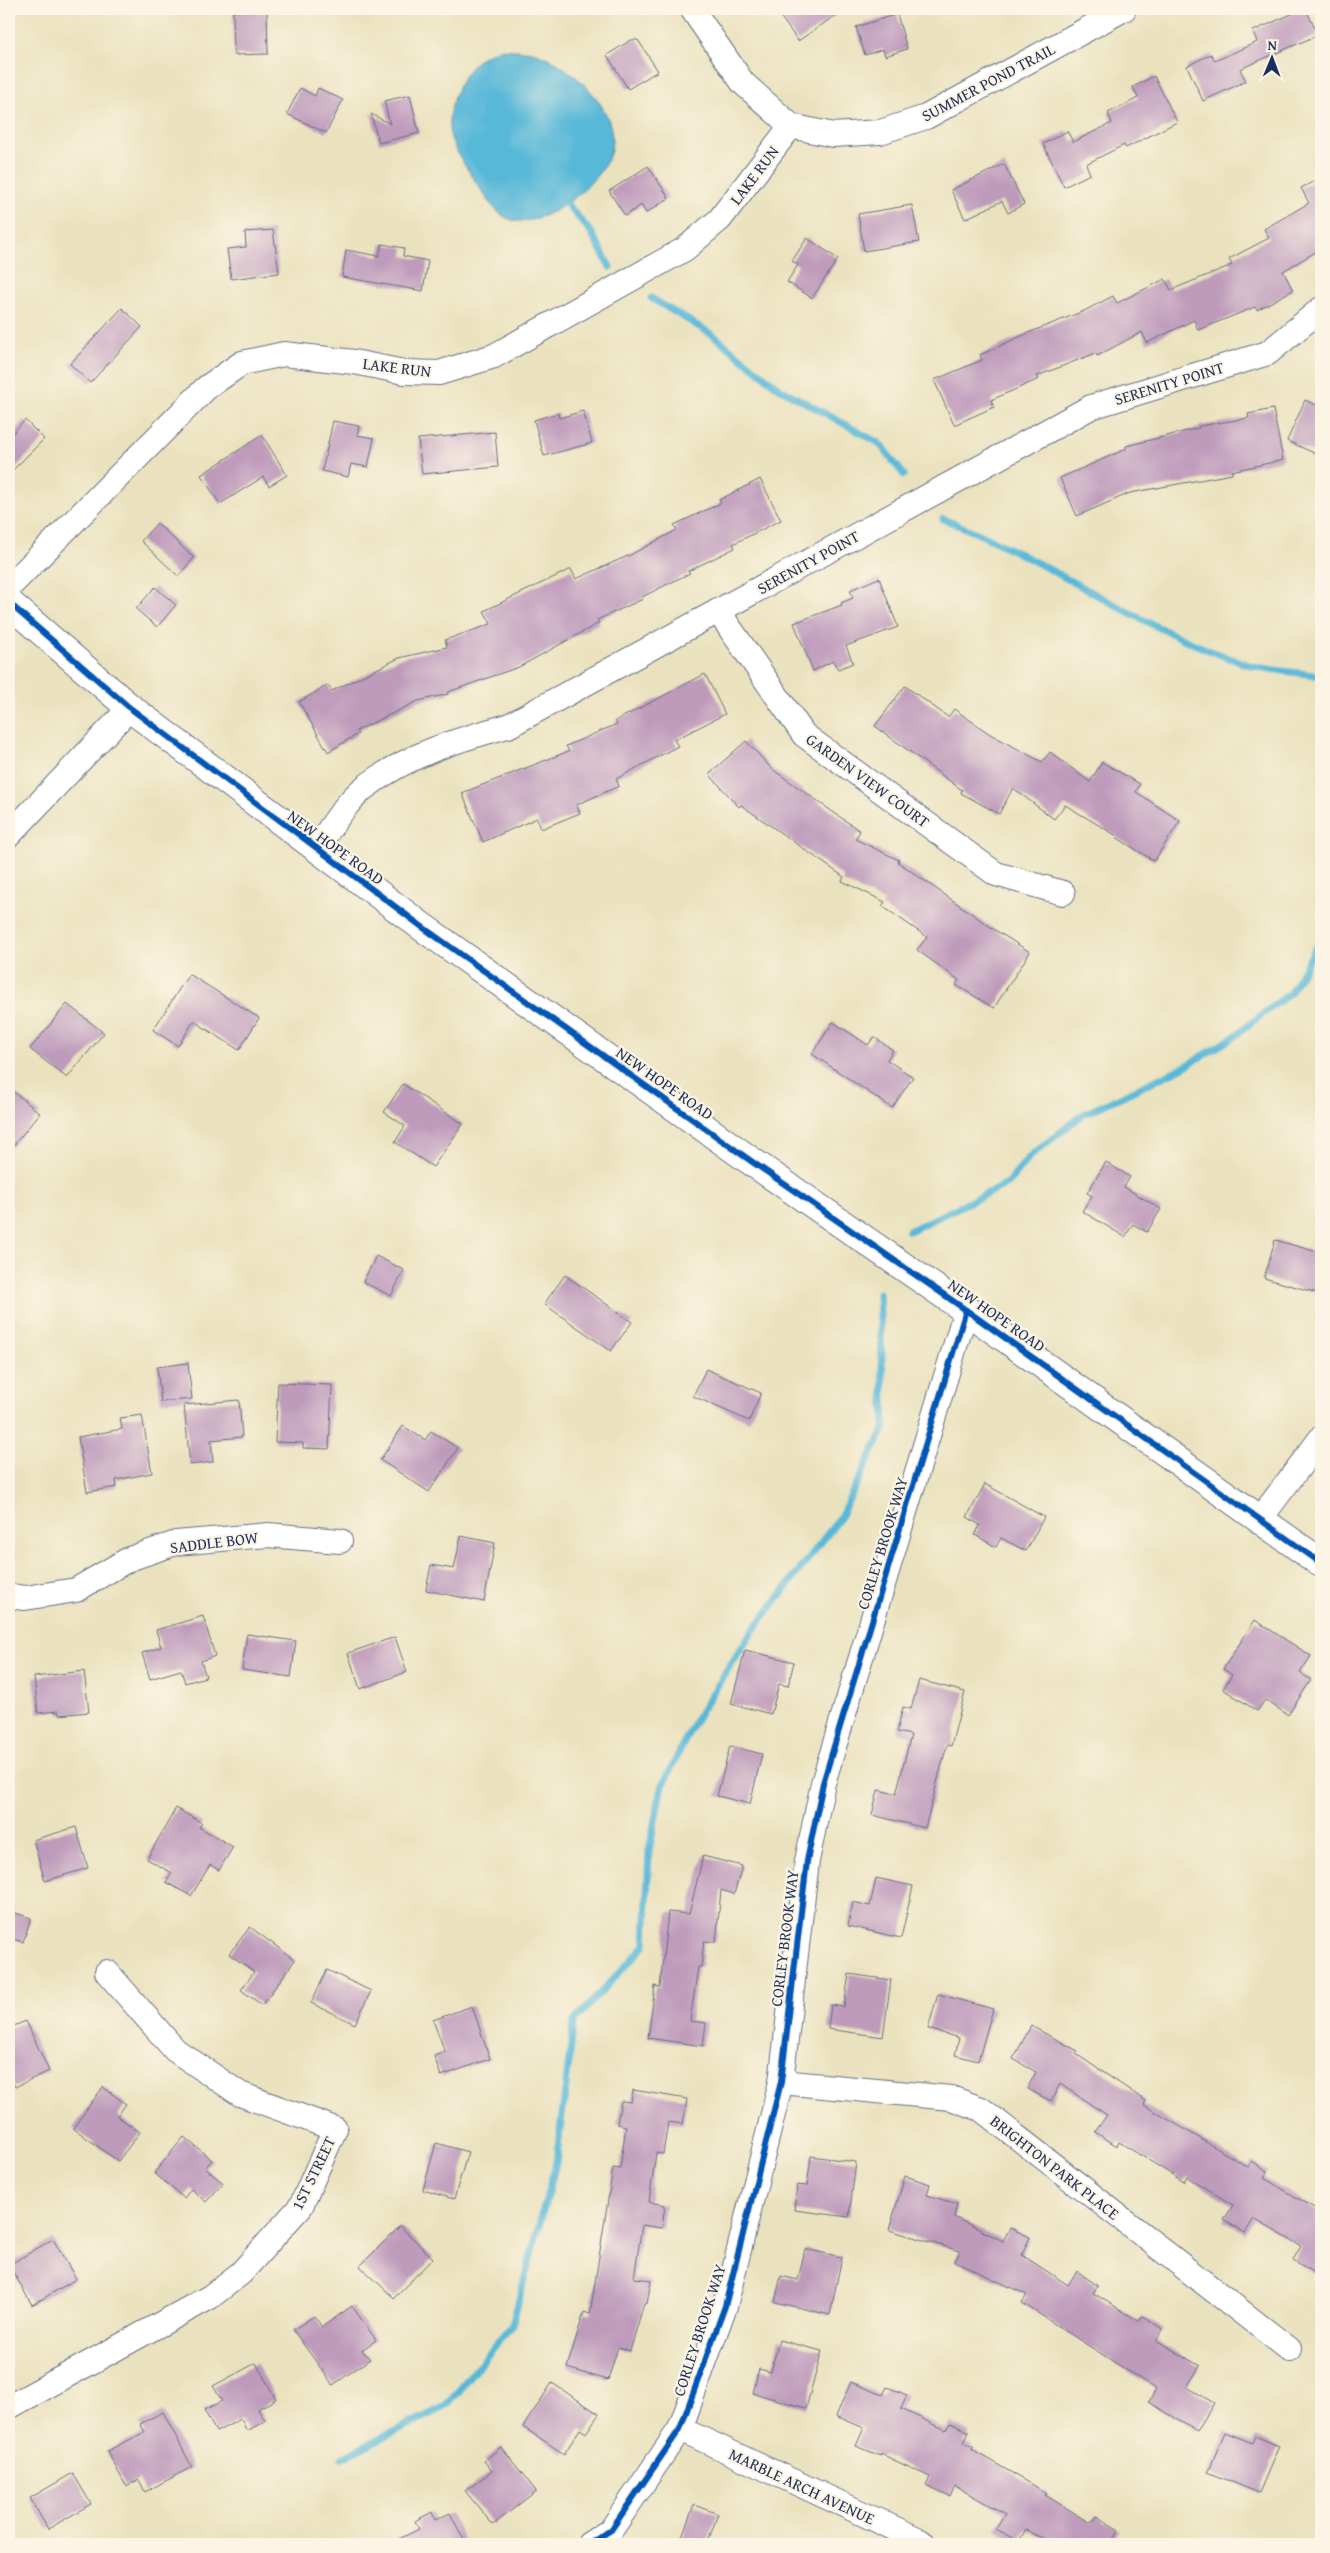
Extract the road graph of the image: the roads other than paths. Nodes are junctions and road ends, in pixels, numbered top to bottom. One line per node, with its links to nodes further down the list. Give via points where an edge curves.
1 (692, 9): 3 (street, via 743,83)
2 (1124, 9): 3 (street, SUMMER POND TRAIL, via 926,116 880,132 833,135)
3 (790, 126): 5 (street, LAKE RUN, via 720,219 685,249 494,356 439,373 404,372 284,354 242,363 206,388)
4 (1318, 318): 7 (street, SERENITY POINT, via 1268,353 1091,407)
5 (9, 587)
6 (9, 603): 8 (street, NEW HOPE ROAD)
7 (718, 611): 10 (street, SERENITY POINT, via 508,726 411,757 363,789); 11 (street, GARDEN VIEW COURT, via 804,735 996,874)
8 (130, 708): 9 (street); 10 (street, NEW HOPE ROAD)
9 (9, 835)
10 (316, 848): 12 (street, NEW HOPE ROAD, via 751,1161)
11 (1063, 893)
12 (966, 1310): 14 (street, NEW HOPE ROAD); 19 (street, CORLEY BROOK WAY, via 823,1783 808,1861)
13 (1321, 1438): 14 (street)
14 (1260, 1519): 16 (street, NEW HOPE ROAD)
15 (340, 1541): 17 (street, SADDLE BOW, via 268,1535 176,1543 129,1559 76,1590 25,1598)
16 (1321, 1563)
17 (9, 1596)
18 (107, 1972): 21 (street, 1ST STREET, via 175,2050 240,2094 335,2129 301,2206 241,2273 210,2297)
19 (781, 2082): 20 (street, BRIGHTON PARK PLACE, via 951,2098 981,2109); 22 (street, CORLEY BROOK WAY, via 725,2306)
20 (1289, 2349)
21 (9, 2407)
22 (680, 2429): 23 (street, CORLEY BROOK WAY, via 611,2530); 24 (street, MARBLE ARCH AVENUE)
23 (589, 2544)
24 (923, 2544)

